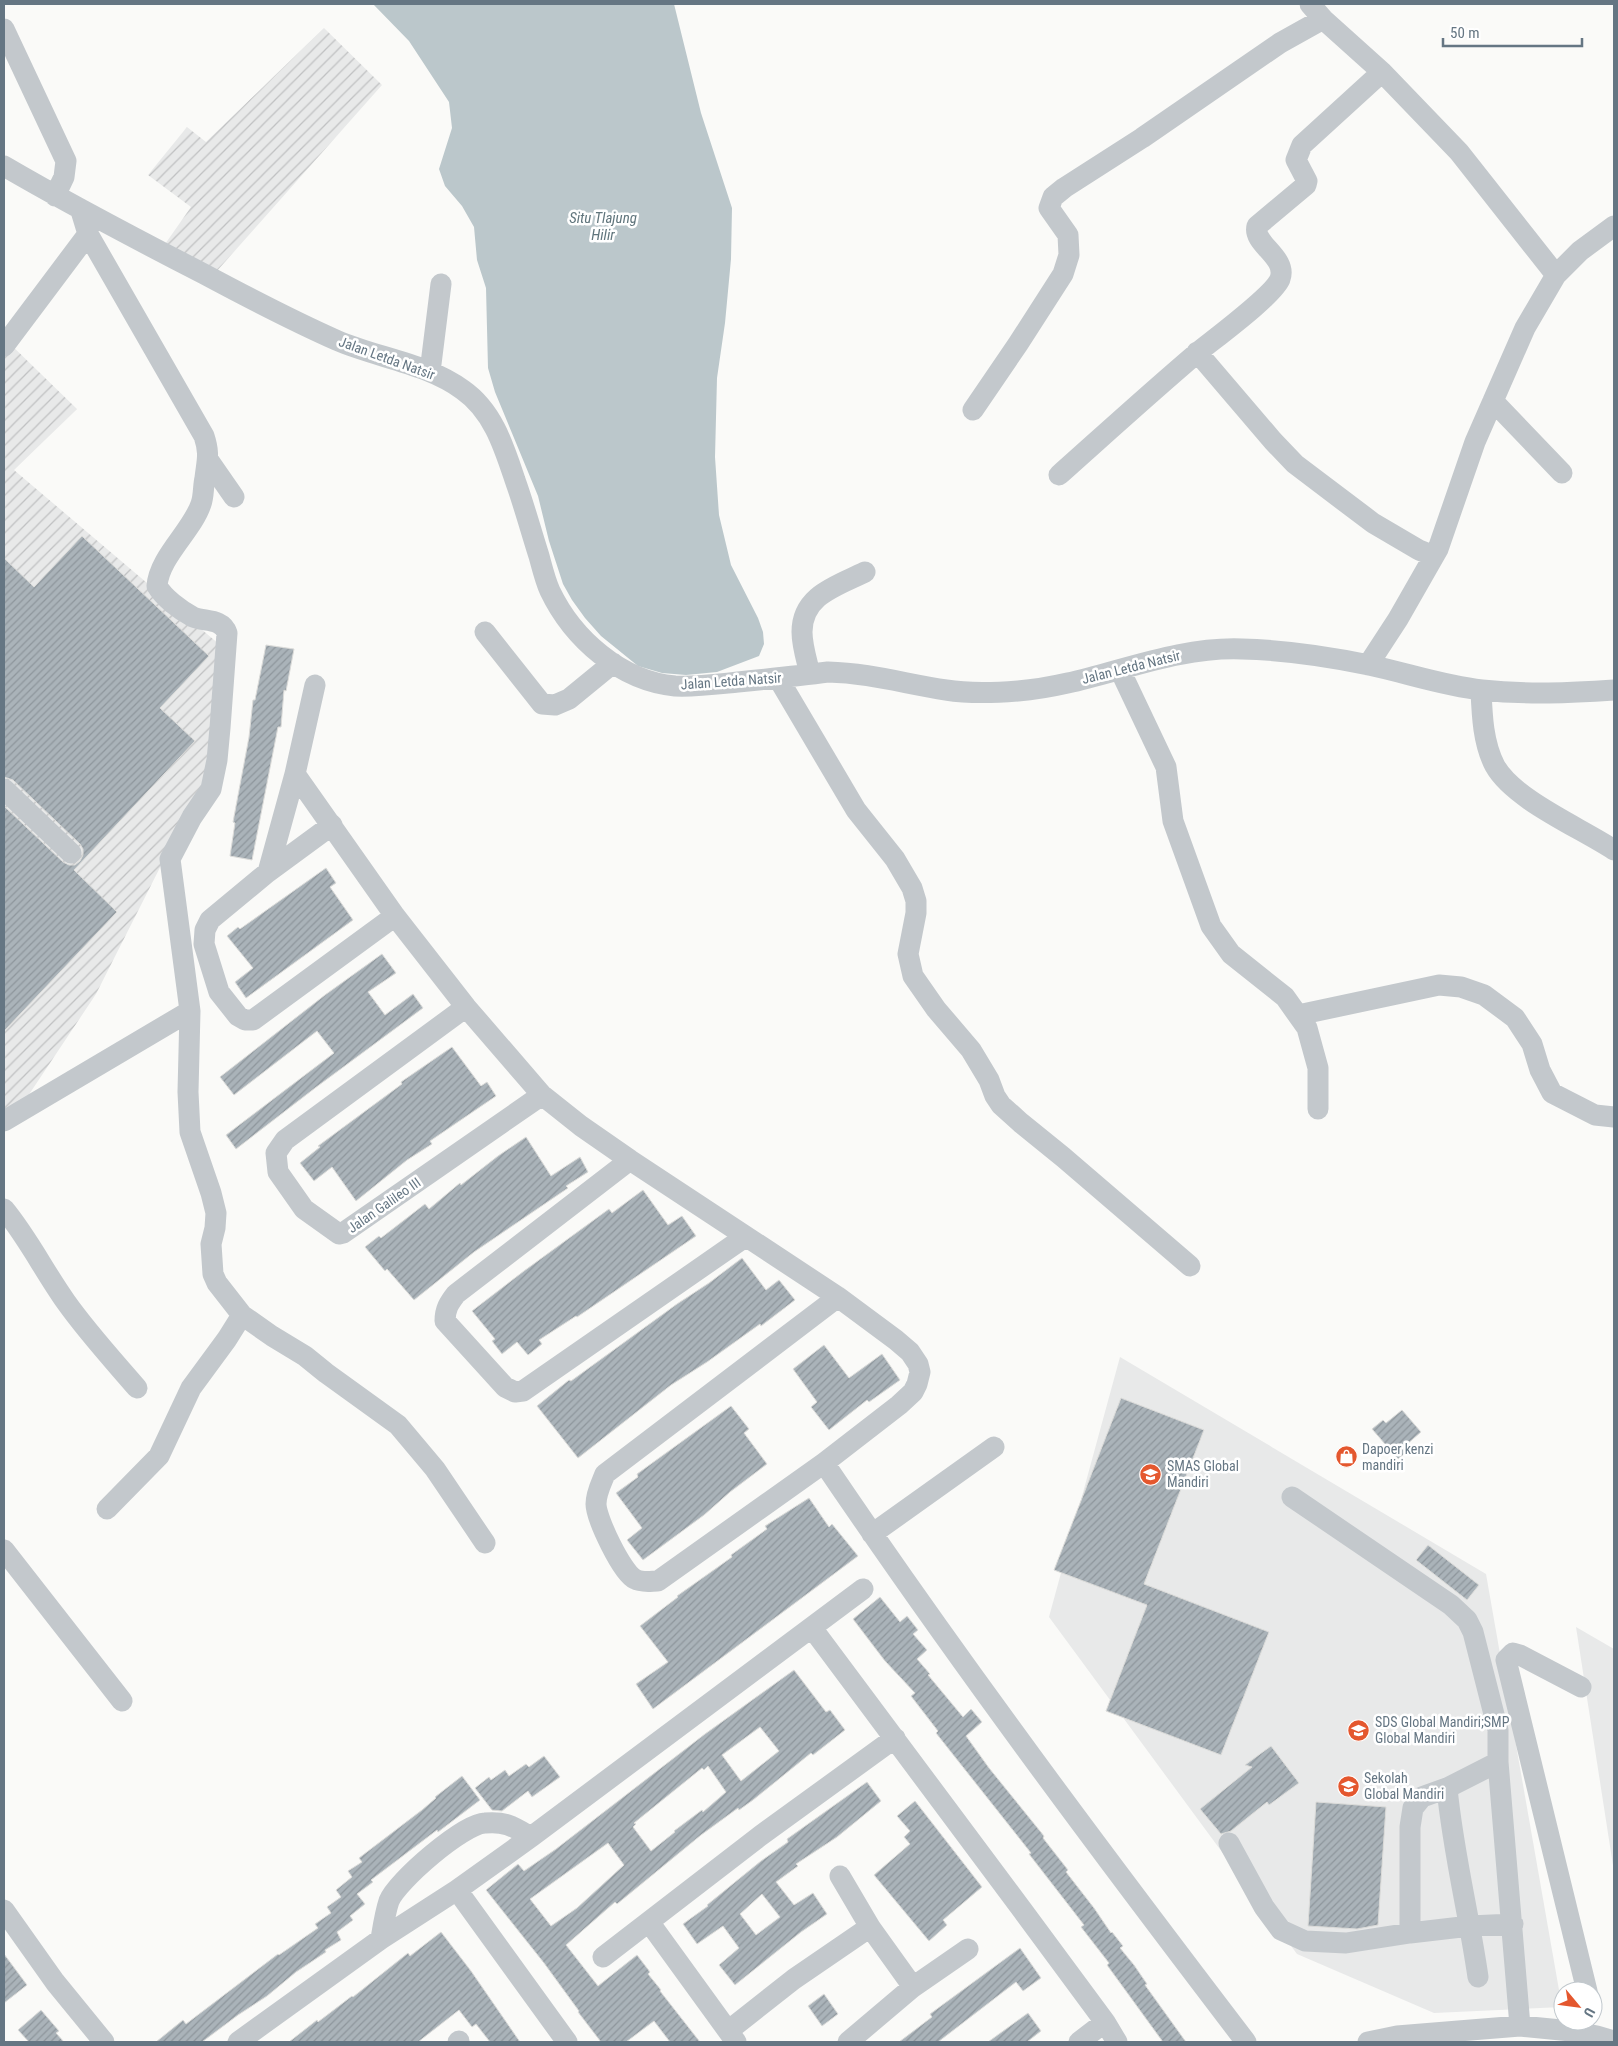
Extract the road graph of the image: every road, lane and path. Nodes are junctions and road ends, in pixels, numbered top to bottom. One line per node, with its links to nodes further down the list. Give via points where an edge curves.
1 (1316, 11): 3 (street); 15 (street, via 1280,43 1053,197 1049,208 1068,236 1069,255 1063,274)
2 (4, 29): 5 (street, via 66,161 64,177)
3 (1382, 72): 9 (street, via 1459,152); 12 (street, via 1302,146 1296,160 1306,185 1257,226 1260,240 1279,263 1281,270 1277,284)
4 (4, 166): 5 (street, Jalan Letda Natsir)
5 (54, 196): 6 (street, Jalan Letda Natsir)
6 (82, 211): 8 (street); 13 (street, Jalan Letda Natsir, via 335,340)
7 (1614, 226): 9 (street, via 1580,251)
8 (88, 234): 11 (street); 16 (street, via 204,436)
9 (1556, 275): 14 (street, via 1525,328)
10 (441, 284): 13 (street)
11 (4, 346)
12 (1197, 352): 18 (street); 20 (street, via 1295,464 1372,523)
13 (430, 372): 23 (street, Jalan Letda Natsir, via 462,389 487,414 508,460 550,590 578,632 595,651)
14 (1493, 401): 17 (street); 20 (street)
15 (973, 410)
16 (209, 461): 19 (street); 39 (street, via 202,504 162,569 157,586 187,613 220,624 227,633 217,760 211,789 170,859)
17 (1562, 473)
18 (1060, 475)
19 (234, 497)
20 (1434, 556): 24 (street)
21 (865, 572): 26 (street, via 815,599 807,608 802,633)
22 (485, 632): 23 (street, via 542,704 555,705 569,699)
23 (613, 663): 27 (street, Jalan Letda Natsir, via 649,681 674,686)
24 (1368, 665): 25 (street, Jalan Letda Natsir, via 1270,651 1213,649 1178,654); 29 (street, Jalan Letda Natsir)
25 (1120, 670): 26 (street, Jalan Letda Natsir, via 1049,687 977,693 864,674); 40 (street, via 1166,767 1173,821 1210,926 1231,954 1285,996)
26 (810, 674): 27 (street, Jalan Letda Natsir)
27 (778, 678): 48 (street, via 856,810 895,859 912,888 916,914 908,954 913,976 970,1050 1001,1105)
28 (315, 685): 31 (street)
29 (1481, 690): 30 (street, Jalan Letda Natsir, via 1533,694); 34 (street, via 1482,724 1494,764 1501,775 1544,809)
30 (1614, 690)
31 (295, 774): 33 (street); 36 (street)
32 (4, 789): 35 (street)
33 (332, 825): 36 (street); 37 (street)
34 (1614, 850)
35 (71, 852)
36 (268, 872): 37 (street, via 210,920 205,930 204,944 218,992 245,1020 253,1020)
37 (396, 916): 38 (street)
38 (466, 1007): 41 (street); 41 (street, Jalan Galileo III, via 285,1140 276,1152 276,1168 304,1209 339,1234 343,1233)
39 (190, 1011): 44 (street); 50 (street, via 190,1132 216,1212 211,1244 213,1274)
40 (1298, 1015): 42 (street, via 1315,1050); 43 (street, via 1439,986 1461,987 1484,995 1515,1018 1532,1044 1552,1093 1595,1115)
41 (542, 1095): 45 (street)
42 (1318, 1109)
43 (1614, 1117)
44 (4, 1121)
45 (630, 1160): 47 (street); 47 (street, via 456,1294 448,1304 445,1321 505,1387 515,1392 523,1391)
46 (4, 1209): 51 (street, via 29,1242 64,1300)
47 (745, 1237): 49 (street)
48 (1190, 1266)
49 (838, 1297): 53 (street, via 910,1352 920,1372 913,1392); 53 (street, via 605,1474 597,1491 596,1506 608,1539 624,1568 634,1579 658,1581)
50 (242, 1314): 55 (street, via 191,1388 159,1456); 57 (street, via 398,1425 435,1469)
51 (137, 1388)
52 (994, 1447): 56 (street)
53 (824, 1463): 56 (street)
54 (1292, 1497): 64 (street, via 1467,1620 1473,1632 1498,1730)
55 (107, 1509)
56 (872, 1534): 92 (street, via 1065,1804)
57 (485, 1543)
58 (4, 1550): 62 (street)
59 (863, 1589): 60 (street)
60 (812, 1628): 63 (street); 66 (street)
61 (1581, 1687): 80 (street, via 1520,1655 1513,1653 1506,1660)
62 (122, 1701)
63 (895, 1738): 71 (street); 82 (street)
64 (1498, 1762): 65 (street); 72 (street)
65 (1447, 1788): 73 (street, via 1451,1832); 75 (street, via 1422,1796 1412,1808)
66 (531, 1837): 69 (street); 76 (street, via 508,1824 483,1822 463,1832 412,1871 398,1888 390,1901)
67 (1229, 1843): 75 (street, via 1264,1907 1281,1930 1305,1940 1346,1943)
68 (840, 1876): 74 (street)
69 (457, 1890): 76 (street); 88 (street)
70 (4, 1910): 86 (street, via 55,1982)
71 (649, 1922): 78 (street); 85 (street)
72 (1512, 1924): 73 (street); 83 (street)
73 (1470, 1926): 75 (street); 79 (street)
74 (870, 1927): 81 (street); 85 (street, via 794,1979)
75 (1410, 1933)
76 (380, 1939): 87 (street)
77 (968, 1949): 81 (street)
78 (603, 1957)
79 (1478, 1977)
80 (1585, 1981)
81 (913, 1987): 89 (street)
82 (1105, 2022): 90 (street); 91 (street)
83 (1520, 2026): 84 (street); 93 (street, via 1397,2036)
84 (1553, 2029)
85 (732, 2037)
86 (104, 2042)
87 (238, 2042)
88 (567, 2042)
89 (848, 2042)
90 (1079, 2042)
91 (1117, 2042)
92 (1246, 2042)
93 (1368, 2042)

